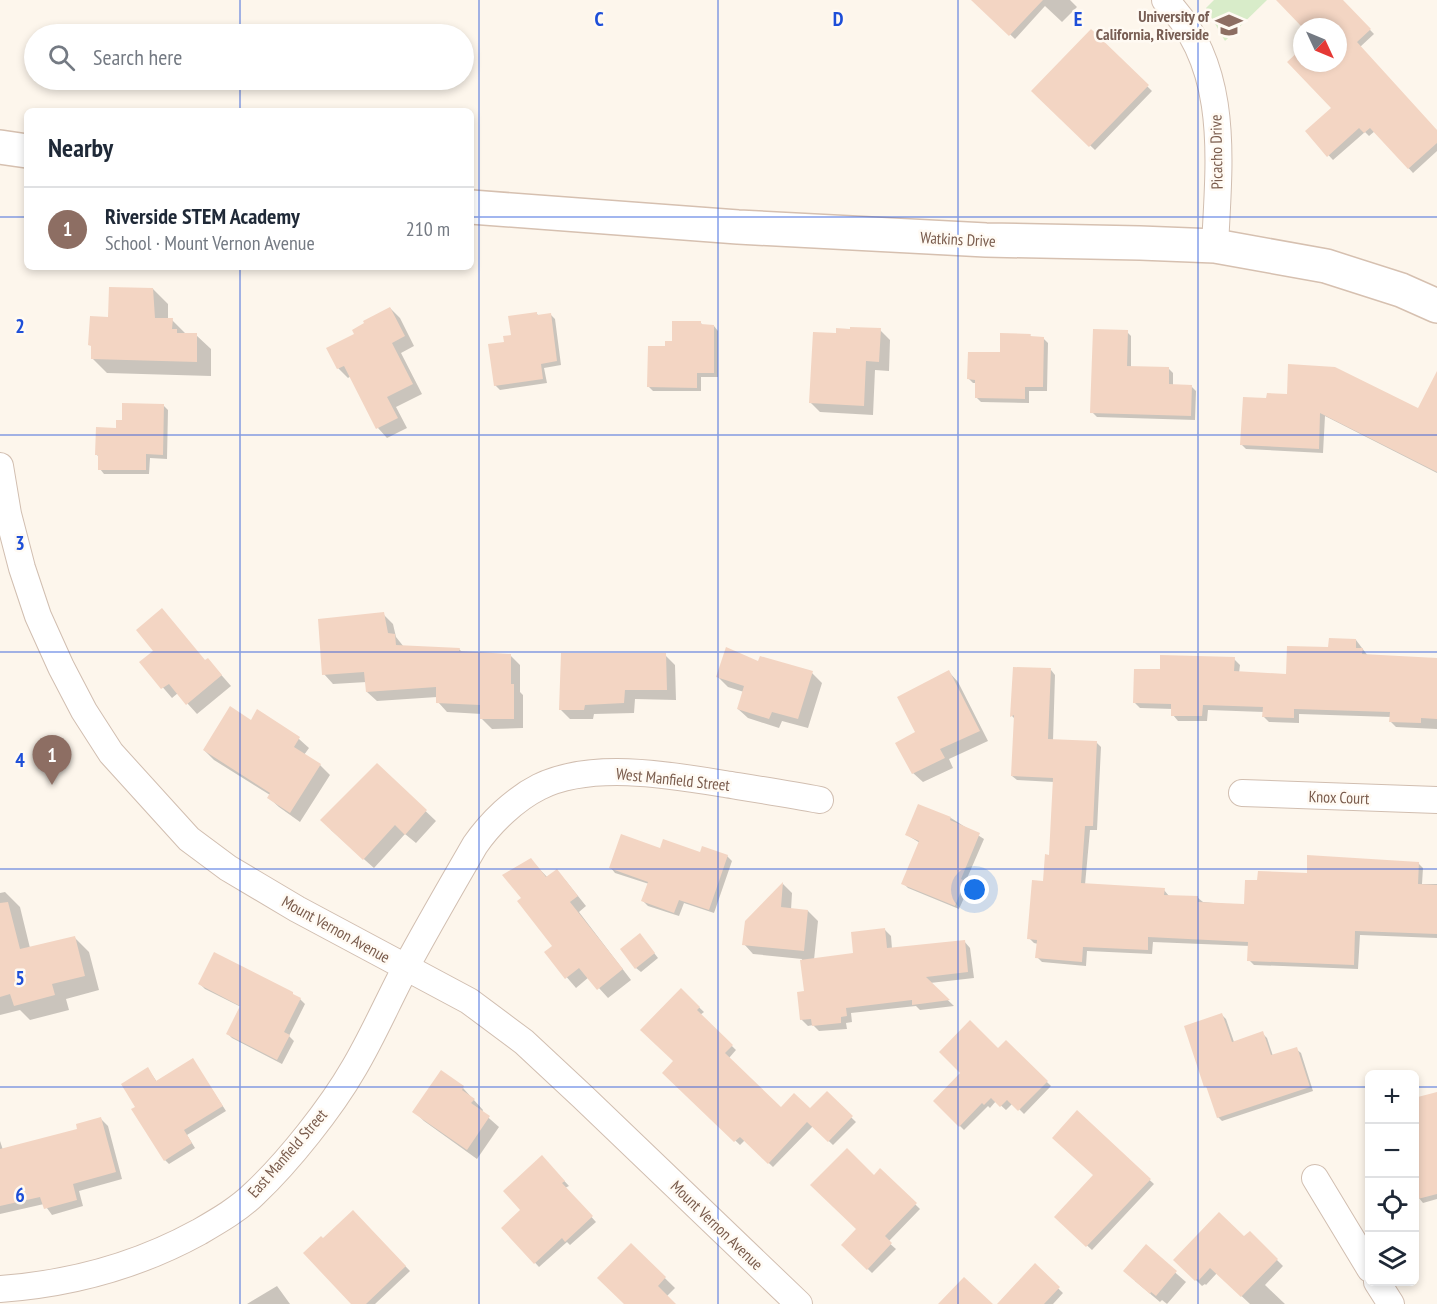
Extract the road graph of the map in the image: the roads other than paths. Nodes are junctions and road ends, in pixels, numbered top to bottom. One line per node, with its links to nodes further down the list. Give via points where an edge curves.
1 (1164, 0): 5 (street, Picacho Drive, via 1192,36 1205,60 1213,88 1219,136)
2 (0, 147): 3 (main road)
3 (24, 151)
4 (474, 207): 5 (main road, Watkins Drive, via 974,240)
5 (1215, 246): 6 (main road, Watkins Drive, via 1326,266)
6 (1437, 306)
7 (0, 466): 11 (street, Mount Vernon Avenue, via 22,568 39,615 61,667 111,753 189,839 228,868)
8 (1242, 793): 10 (street, Knox Court)
9 (820, 800): 11 (street, West Manfield Street, via 630,772 567,778 540,787 486,830)
10 (1437, 800)
11 (406, 968): 15 (street, East Manfield Street, via 353,1069 303,1138 255,1194 173,1246 120,1267 74,1280); 16 (street, Mount Vernon Avenue, via 469,1001 524,1042)
12 (1315, 1178): 13 (street)
13 (1365, 1261)
14 (1380, 1286): 17 (street)
15 (0, 1289)
16 (799, 1304)
17 (1391, 1304)

